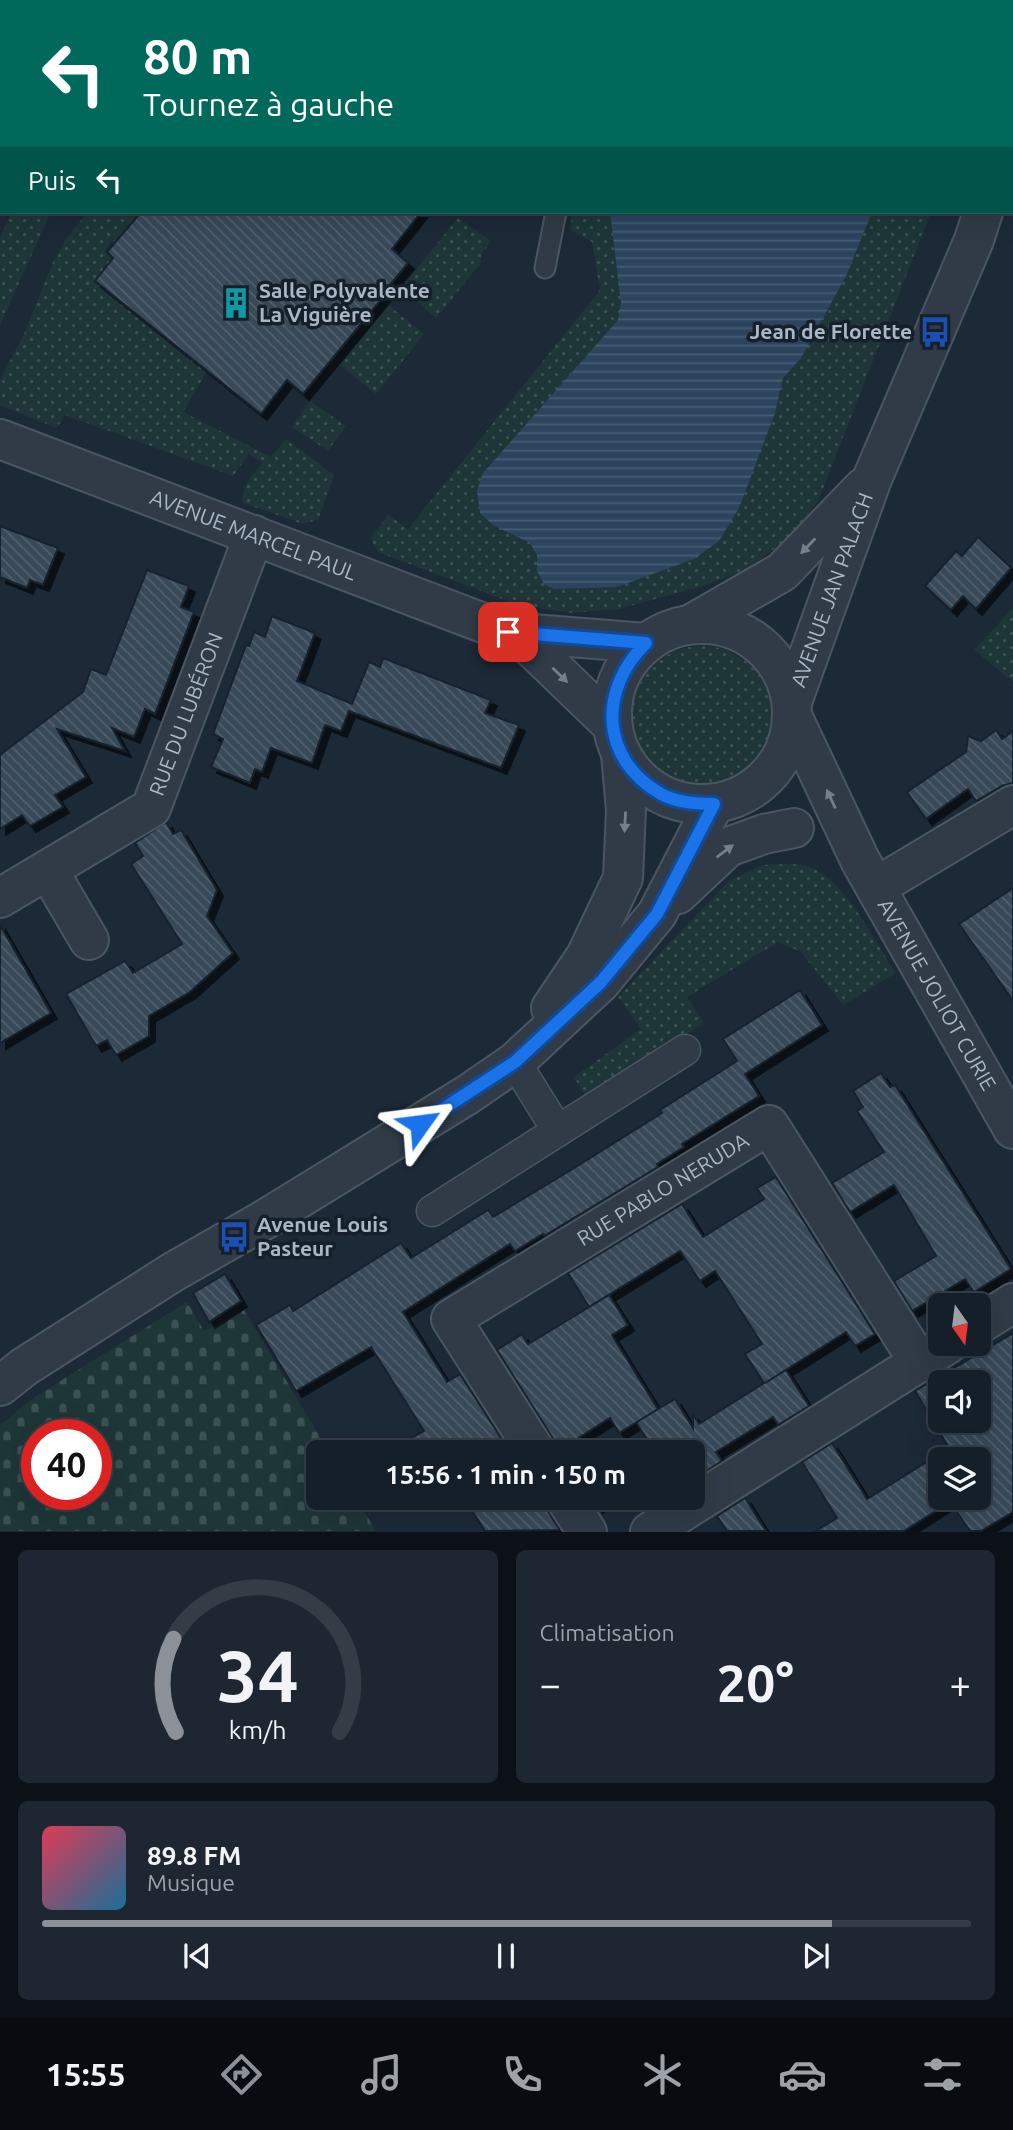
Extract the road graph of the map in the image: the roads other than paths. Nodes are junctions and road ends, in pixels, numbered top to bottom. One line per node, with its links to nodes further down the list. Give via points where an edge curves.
1 (556, 214): 3 (lane)
2 (982, 214): 5 (street, AVENUE JAN PALACH)
3 (545, 268)
4 (0, 439): 6 (street, AVENUE MARCEL PAUL)
5 (872, 479): 7 (street, AVENUE JAN PALACH, one-way to 7, via 782,572); 10 (street, AVENUE JAN PALACH)
6 (254, 535): 8 (street, AVENUE MARCEL PAUL); 15 (street, RUE DU LUBÉRON, via 151,808)
7 (695, 622): 9 (street); 10 (street, via 721,625 750,637 774,658 788,685)
8 (508, 632): 9 (street, AVENUE MARCEL PAUL); 11 (street, AVENUE MARCEL PAUL, one-way to 11, via 528,644)
9 (646, 643): 11 (street, via 618,681 614,696)
10 (793, 710): 12 (street, via 788,745 775,768 763,780); 16 (street, AVENUE JOLIOT CURIE, one-way to 10)
11 (617, 739): 12 (street, via 639,778 663,795 691,804); 21 (street, one-way to 21, via 626,810 623,878 586,956)
12 (724, 801): 14 (street); 18 (street)
13 (1013, 806): 16 (street)
14 (794, 828): 16 (street); 18 (street, one-way to 14, via 728,847)
15 (48, 870): 17 (street, RUE DU LUBÉRON); 19 (street)
16 (868, 874): 22 (street, AVENUE JOLIOT CURIE)
17 (0, 898)
18 (657, 914): 21 (street, via 601,982)
19 (89, 940)
20 (685, 1050): 23 (street)
21 (515, 1062): 23 (street); 29 (street, via 173,1272)
22 (1013, 1129)
23 (558, 1131): 24 (street)
24 (432, 1211)
25 (1013, 1303): 26 (street)
26 (991, 1317)
27 (928, 1346): 30 (street, RUE PABLO NERUDA, via 769,1125 451,1319)
28 (928, 1356): 33 (street, RUE PABLO NERUDA)
29 (0, 1386)
30 (528, 1440)
31 (573, 1510): 32 (street)
32 (587, 1531)
33 (650, 1531)

